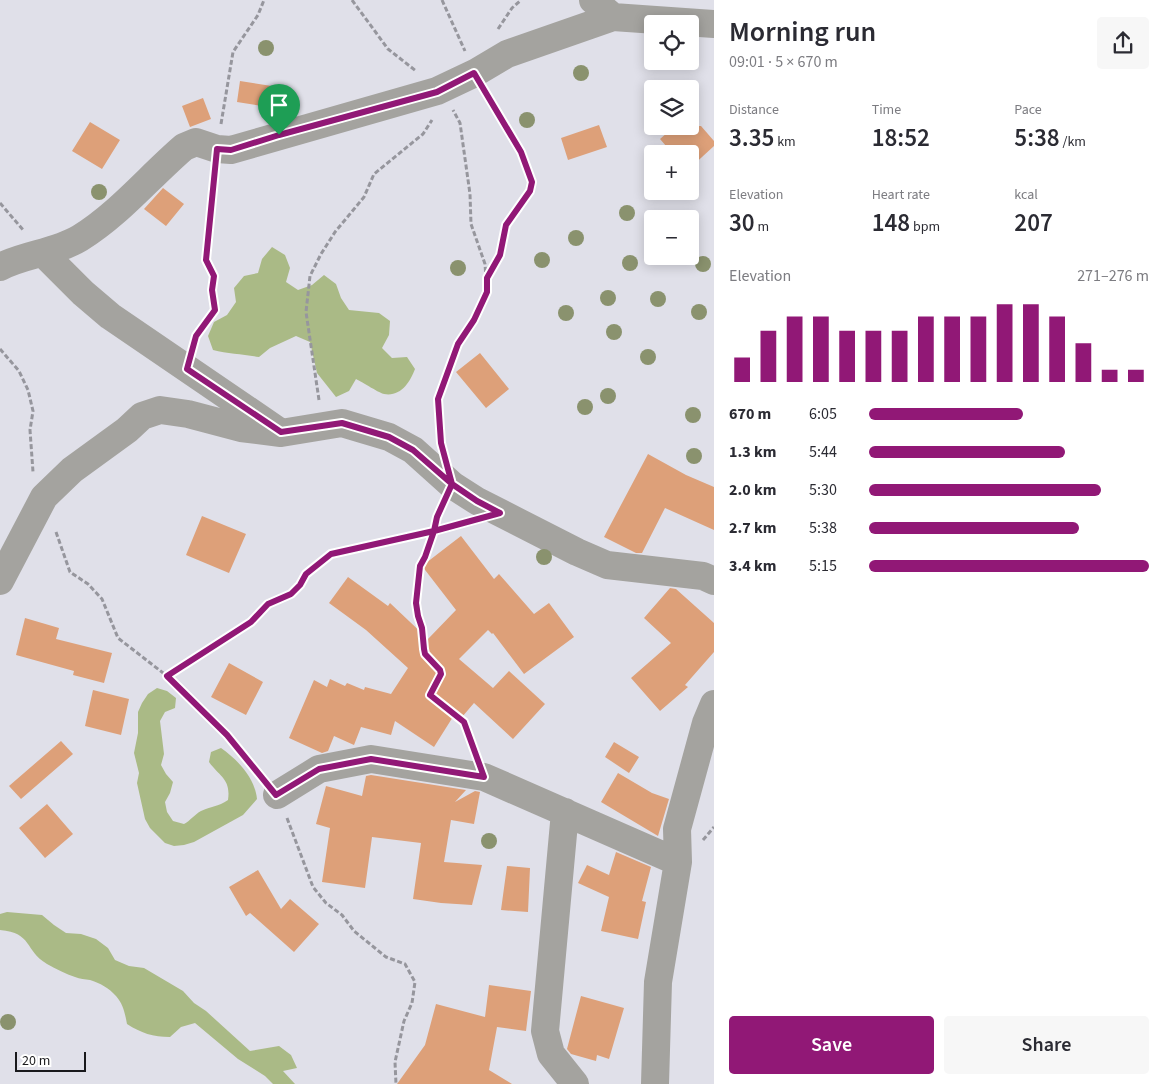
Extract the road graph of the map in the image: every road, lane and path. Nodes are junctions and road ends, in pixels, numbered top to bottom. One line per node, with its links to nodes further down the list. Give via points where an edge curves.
1 (264, 0): 8 (path, via 258,15 233,52)
2 (352, 0): 7 (path, via 388,50 419,73)
3 (442, 0): 6 (path)
4 (603, 8): 5 (street); 6 (street)
5 (712, 30)
6 (474, 73): 7 (street); 12 (path, via 521,152 532,182 530,191 506,225 500,255)
7 (441, 96): 8 (street, via 231,150); 12 (path, via 460,123 471,224); 15 (path, via 423,134 374,174 364,197 335,232 310,276 306,312)
8 (217, 149): 10 (street, via 196,142 184,147 105,221 78,239); 14 (path, via 206,260 214,276 215,310 196,336)
9 (0, 203): 10 (path)
10 (44, 254): 11 (street); 14 (street, via 110,316)
11 (0, 268)
12 (487, 278): 17 (path, via 487,292 458,344 438,399)
13 (0, 349): 19 (path, via 19,370 28,390 33,410 30,430 32,471)
14 (187, 369): 16 (street)
15 (323, 426): 16 (street); 18 (street, via 342,423 389,437 413,450)
16 (281, 432): 19 (street, via 241,428 160,410 142,416 128,430 72,470)
17 (441, 443)
18 (452, 484): 20 (street); 21 (path)
19 (44, 497): 22 (street); 24 (path, via 41,519 56,532 70,572 102,599 118,638)
20 (500, 513): 21 (path); 23 (street, via 607,565 703,576)
21 (434, 531): 24 (path, via 331,554 306,574 291,594 268,604 251,622); 26 (path, via 420,566 416,603 425,654 441,674 430,695 464,722)
22 (0, 581)
23 (714, 581)
24 (167, 676): 27 (path, via 227,735)
25 (714, 704): 29 (street, via 677,829)
26 (484, 777): 27 (street, via 371,759 319,769); 28 (street)
27 (276, 795): 30 (path, via 313,887 326,903 342,914 354,931 386,957 405,964 415,982 395,1062)
28 (565, 812): 29 (street); 31 (street, via 545,1031 551,1054)
29 (678, 862): 32 (street, via 658,982)
30 (396, 1084)
31 (575, 1084)
32 (655, 1084)

